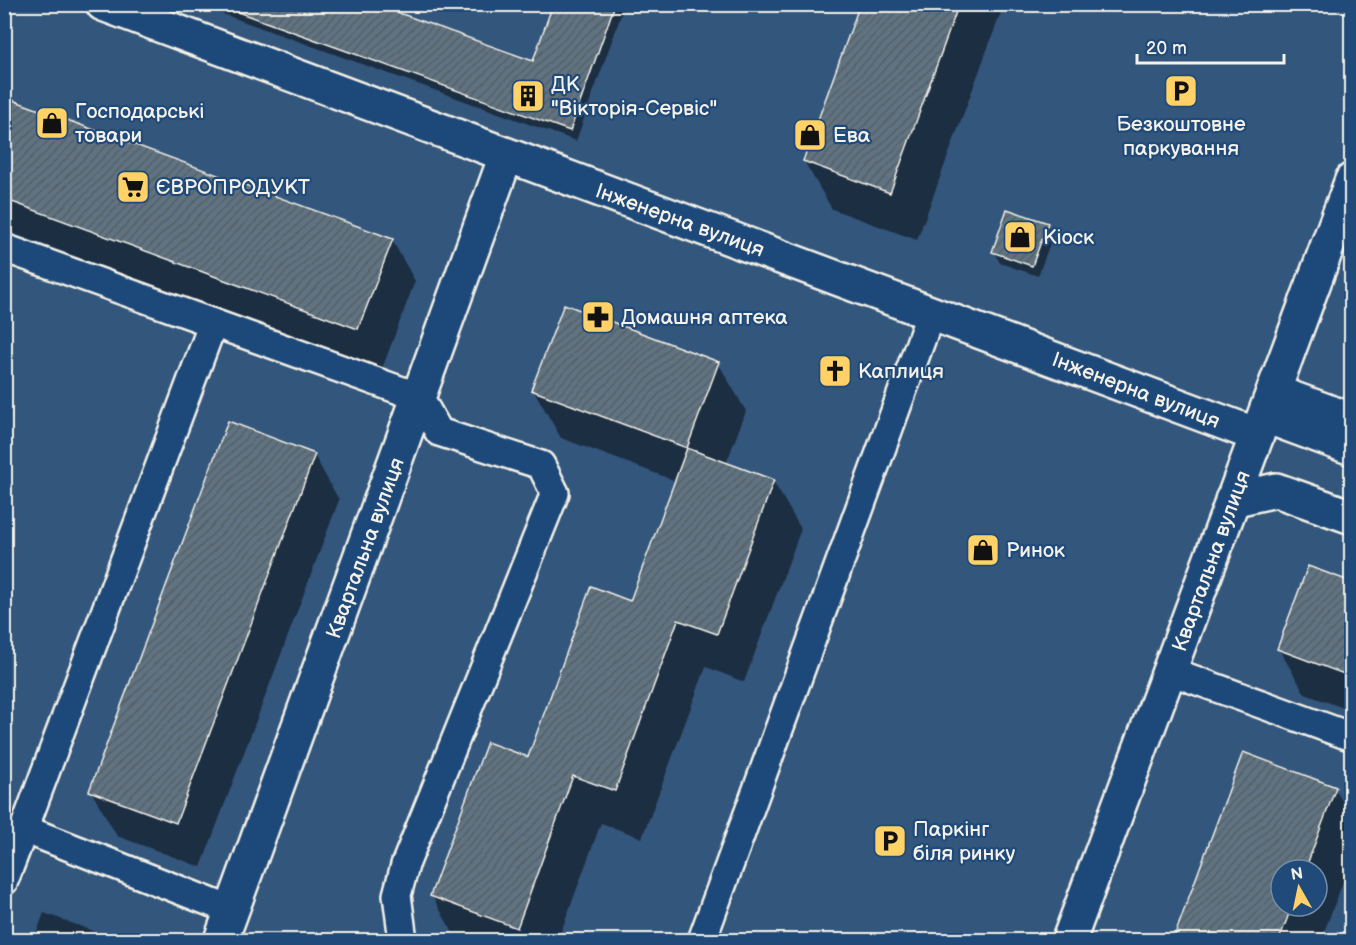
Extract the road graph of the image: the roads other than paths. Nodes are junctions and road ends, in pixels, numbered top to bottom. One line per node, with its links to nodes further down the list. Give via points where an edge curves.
1 (103, 4): 2 (street, Інженерна вулиця)
2 (506, 156): 5 (street, Інженерна вулиця); 7 (street, Квартальна вулиця)
3 (1352, 180): 8 (street, Квартальна вулиця)
4 (4, 248): 6 (lane)
5 (931, 313): 8 (street, Інженерна вулиця); 19 (lane)
6 (213, 323): 7 (lane); 15 (lane)
7 (419, 397): 17 (street, Квартальна вулиця); 18 (lane, via 439,432 541,465 555,493 405,865 397,896)
8 (1266, 414): 9 (lane, Інженерна вулиця); 10 (street, Інженерна вулиця); 11 (street, Квартальна вулиця)
9 (1352, 417)
10 (1352, 448)
11 (1232, 500): 12 (street, via 1276,489); 13 (street, Квартальна вулиця)
12 (1352, 517)
13 (1170, 671): 14 (lane); 20 (street, Квартальна вулиця)
14 (1352, 737)
15 (24, 830): 16 (lane); 17 (lane)
16 (4, 881)
17 (227, 926)
18 (403, 940)
19 (702, 940)
20 (1069, 940)

